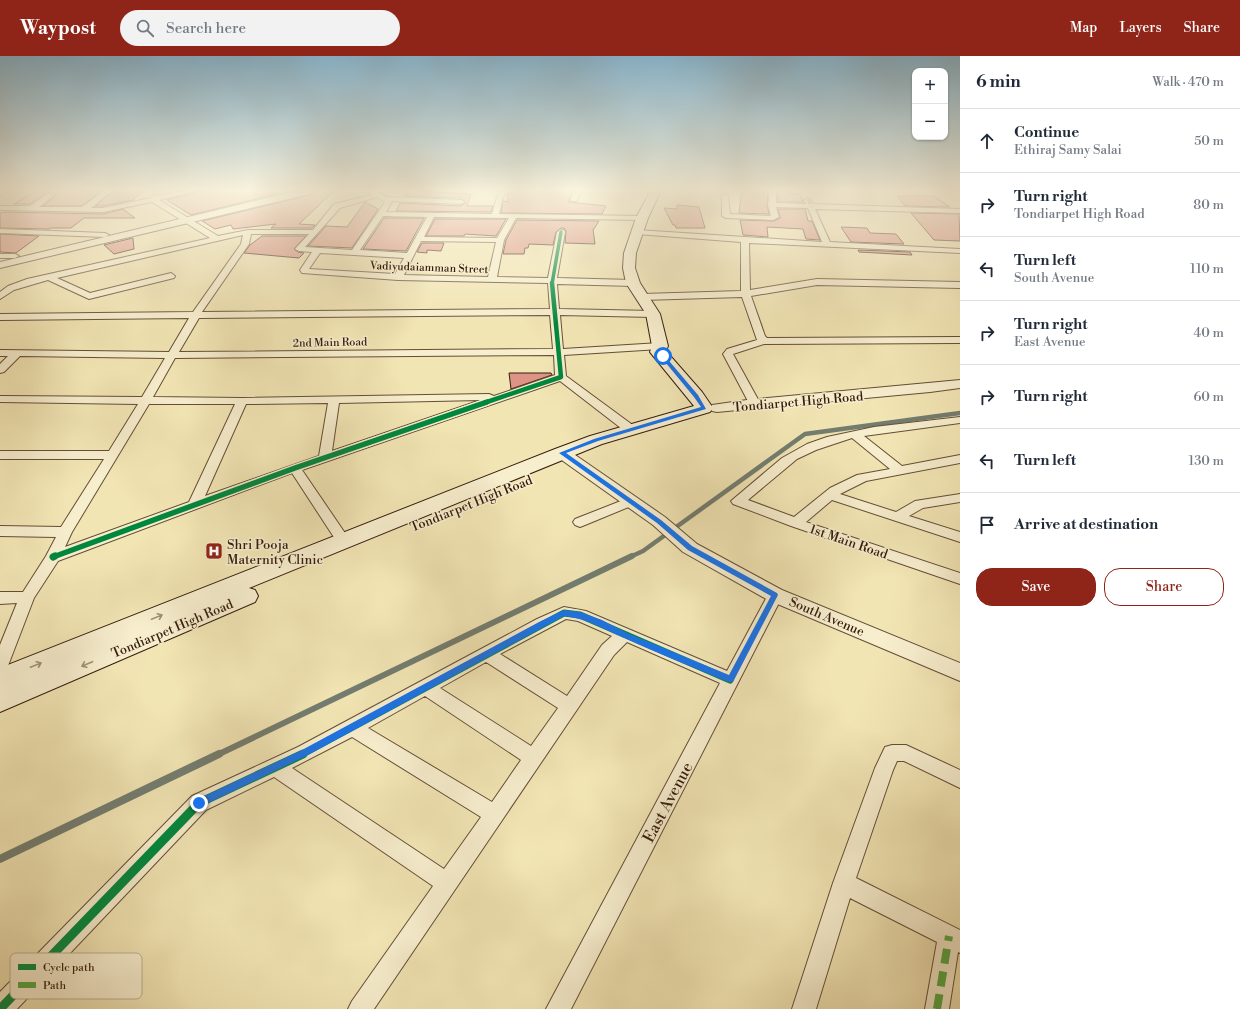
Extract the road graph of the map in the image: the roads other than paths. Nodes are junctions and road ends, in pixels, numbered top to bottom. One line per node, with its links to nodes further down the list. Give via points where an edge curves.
1 (92, 234): 14 (street)
2 (121, 234): 27 (street)
3 (209, 234): 15 (street)
4 (237, 234): 15 (street)
5 (247, 234): 40 (street, via 245,244)
6 (313, 234): 21 (street, via 299,249)
7 (367, 234): 22 (street)
8 (421, 234): 16 (street)
9 (503, 234): 17 (street)
10 (561, 234): 32 (street)
11 (636, 234): 33 (main road, via 630,253 629,268)
12 (670, 234): 18 (street)
13 (823, 234): 19 (street)
14 (106, 235): 24 (street)
15 (218, 239): 29 (street)
16 (418, 239): 17 (street); 25 (street)
17 (500, 240): 31 (street)
18 (745, 240): 19 (street); 35 (street)
19 (827, 244): 20 (street)
20 (960, 248)
21 (317, 251): 22 (street); 30 (street, Vadiyudaiamman Street, via 305,271)
22 (354, 253): 25 (street)
23 (0, 256): 24 (street)
24 (15, 256): 26 (street)
25 (409, 256): 30 (street)
26 (0, 260)
27 (0, 265)
28 (171, 276): 29 (street, via 89,296)
29 (48, 277): 36 (street, via 18,284)
30 (398, 277): 31 (street, Vadiyudaiamman Street)
31 (492, 280): 32 (street, Vadiyudaiamman Street)
32 (552, 281): 33 (street, Vadiyudaiamman Street); 38 (street)
33 (633, 283): 37 (main road)
34 (960, 285): 35 (street, via 816,282)
35 (746, 294): 37 (street); 43 (street, via 760,337)
36 (0, 296)
37 (642, 297): 39 (main road)
38 (555, 312): 39 (street); 40 (street); 45 (street)
39 (653, 314): 44 (main road)
40 (195, 316): 41 (street); 48 (street)
41 (0, 317)
42 (960, 340): 43 (street)
43 (764, 341): 57 (street, via 728,354)
44 (660, 346): 45 (street, 2nd Main Road); 58 (main road, via 658,352 696,396)
45 (558, 352): 48 (street, 2nd Main Road); 50 (street)
46 (0, 353): 47 (street, 2nd Main Road)
47 (17, 353): 48 (street, 2nd Main Road); 49 (street)
48 (172, 355): 55 (street)
49 (0, 370)
50 (561, 377): 52 (street); 60 (street)
51 (960, 384): 57 (street, Tondiarpet High Road, via 900,392)
52 (502, 397): 54 (street); 65 (street)
53 (0, 399): 55 (street)
54 (334, 399): 56 (street); 65 (street)
55 (146, 400): 56 (street); 63 (street)
56 (242, 400): 72 (street)
57 (754, 403): 58 (street, Tondiarpet High Road)
58 (711, 408): 60 (main road, Tondiarpet High Road); 64 (main road, Tondiarpet High Road, via 715,415)
59 (960, 420): 61 (street)
60 (630, 430): 64 (main road, Tondiarpet High Road)
61 (855, 435): 68 (street); 75 (street, 1st Main Road, via 812,446 792,457 738,501)
62 (0, 455): 63 (street)
63 (114, 455): 77 (street)
64 (568, 457): 71 (street, South Avenue); 79 (main road, Tondiarpet High Road); 92 (main road, Tondiarpet High Road, one-way to 92)
65 (325, 458): 67 (street)
66 (960, 459): 68 (street)
67 (295, 468): 72 (street); 79 (street)
68 (899, 470): 69 (street, via 862,478)
69 (830, 495): 73 (street); 75 (street)
70 (960, 498): 73 (street, via 920,504)
71 (631, 501): 74 (street); 82 (street, South Avenue, via 690,548)
72 (194, 506): 80 (street)
73 (897, 517): 78 (street)
74 (580, 522)
75 (796, 524): 81 (street, 1st Main Road)
76 (0, 531): 77 (street)
77 (65, 532): 80 (street)
78 (960, 537)
79 (344, 542): 89 (main road, Tondiarpet High Road, one-way to 79)
80 (53, 557): 83 (street)
81 (960, 579)
82 (775, 595): 88 (street, South Avenue); 90 (street, East Avenue)
83 (27, 597): 84 (street); 87 (street)
84 (0, 598)
85 (624, 635): 86 (street, via 580,615 564,613); 90 (street); 93 (street, via 608,650)
86 (486, 654): 91 (street); 93 (street)
87 (0, 666)
88 (960, 672)
89 (0, 679)
90 (730, 680): 106 (street, East Avenue)
91 (426, 688): 94 (street); 95 (street)
92 (0, 701)
93 (569, 706): 95 (street)
94 (352, 728): 96 (street); 98 (street)
95 (534, 758): 98 (street)
96 (275, 767): 99 (street); 102 (street, via 199,803)
97 (960, 779): 100 (street, via 906,753 892,753 884,768)
98 (495, 815): 99 (street)
99 (447, 883): 105 (street)
100 (844, 883): 101 (street); 107 (street)
101 (954, 939): 108 (street)
102 (53, 953)
103 (10, 998): 104 (street)
104 (0, 1009)
105 (360, 1009)
106 (558, 1009)
107 (804, 1009)
108 (937, 1009)

